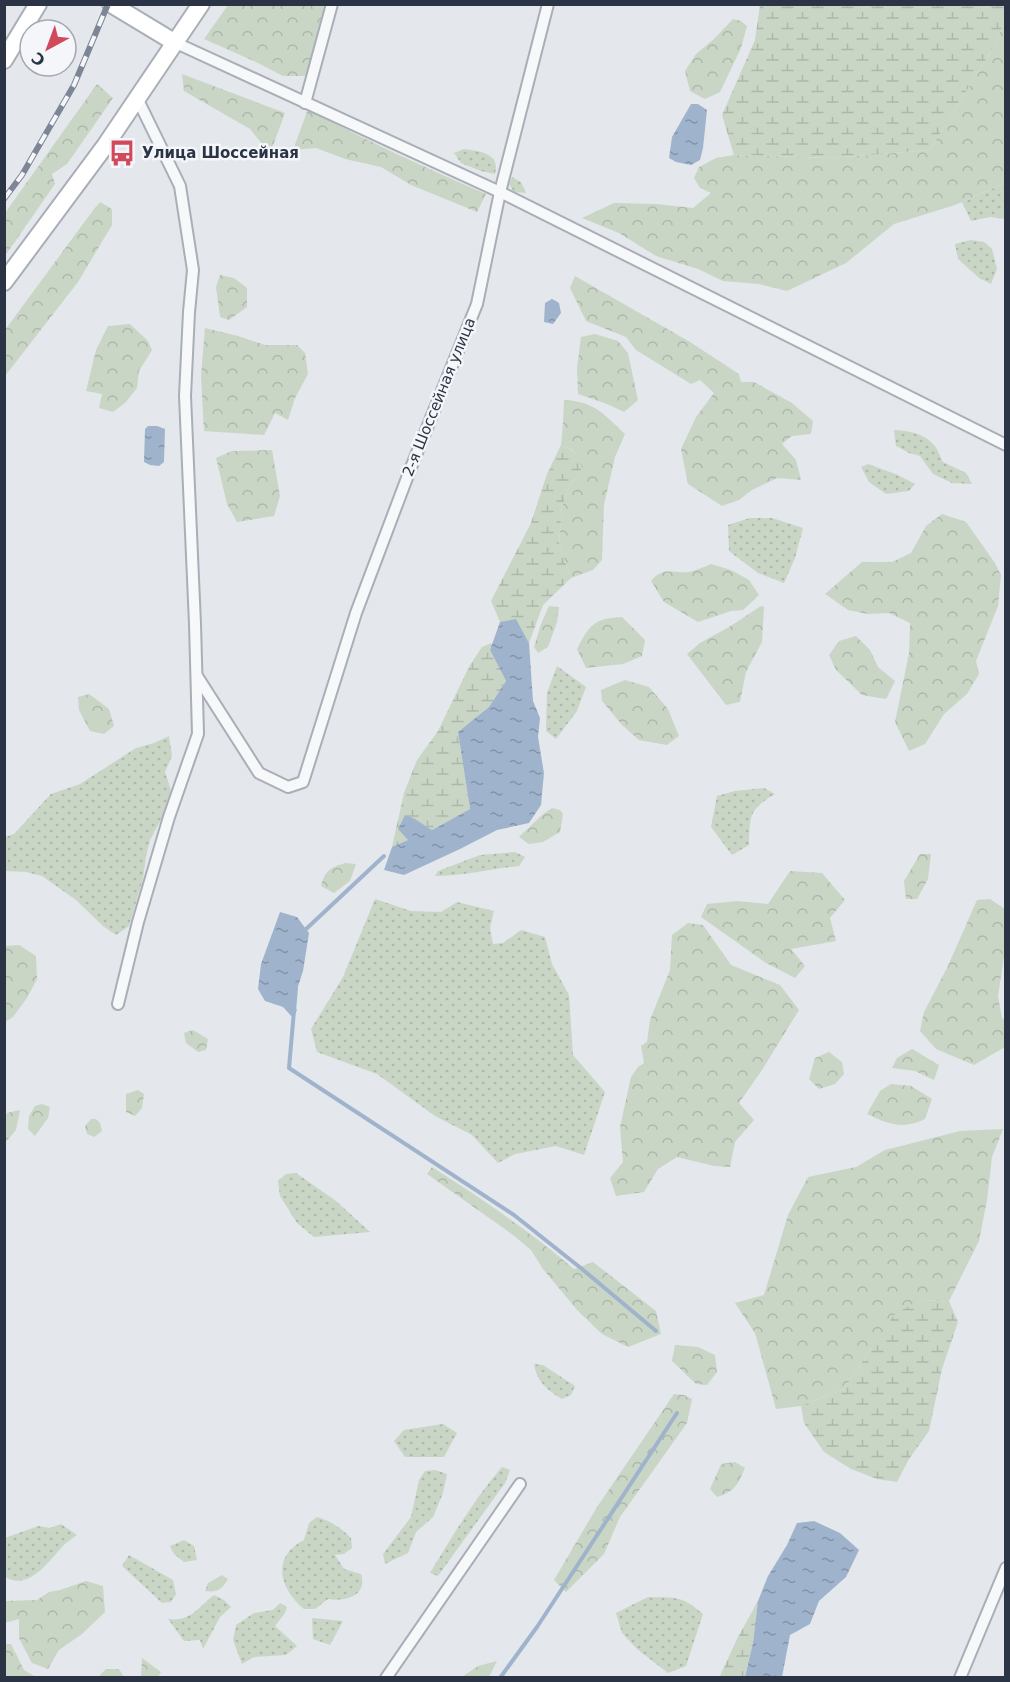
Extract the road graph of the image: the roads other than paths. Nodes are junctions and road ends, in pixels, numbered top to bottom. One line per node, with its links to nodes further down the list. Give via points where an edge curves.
1 (38, 4): 7 (main road)
2 (111, 4): 6 (main road)
3 (201, 4): 6 (main road)
4 (332, 4): 9 (street)
5 (548, 4): 10 (street, 2-я Шоссейная улица)
6 (174, 42): 8 (main road); 9 (street)
7 (4, 60)
8 (137, 98): 11 (main road); 13 (street, via 180,186 193,270 185,396)
9 (305, 102): 10 (street)
10 (500, 192): 12 (street); 13 (street, 2-я Шоссейная улица, via 477,304 356,613 303,782 288,787 259,773)
11 (4, 282)
12 (1005, 445)
13 (197, 676): 14 (street, via 198,734 169,817)
14 (118, 1004)
15 (520, 1484): 17 (street)
16 (1005, 1568): 18 (street)
17 (386, 1677)
18 (960, 1677)

